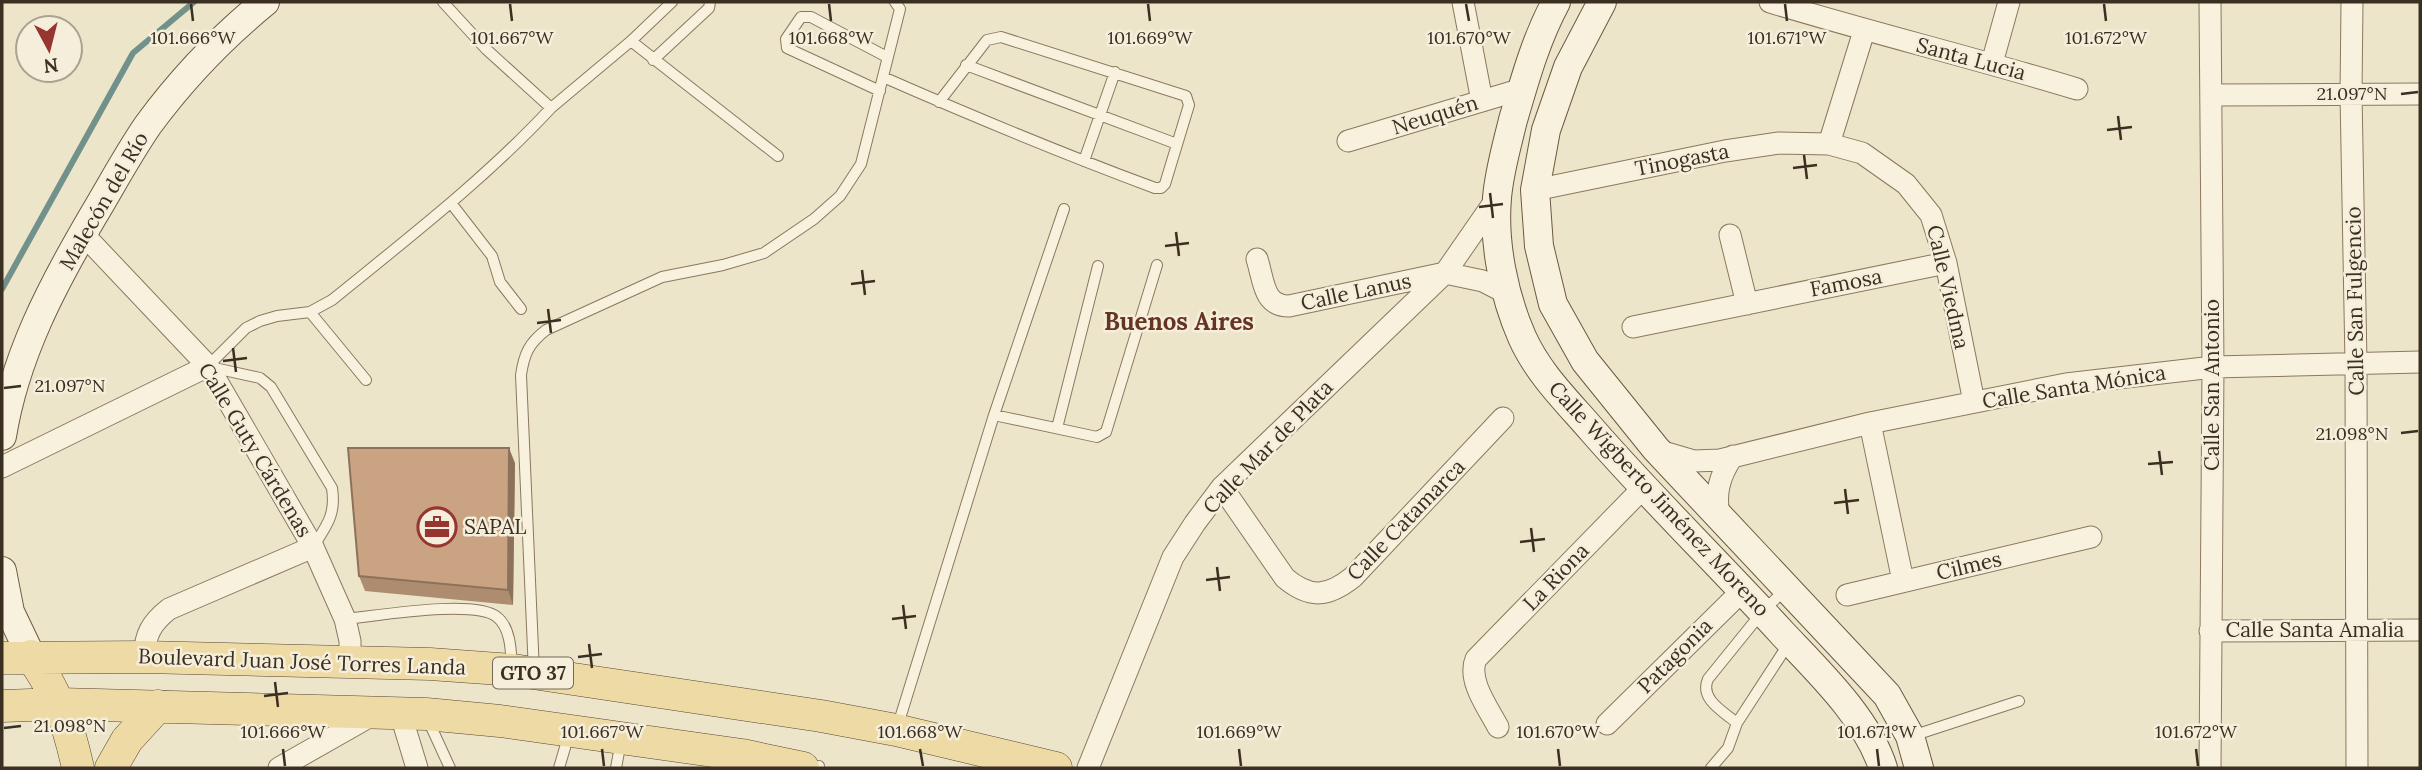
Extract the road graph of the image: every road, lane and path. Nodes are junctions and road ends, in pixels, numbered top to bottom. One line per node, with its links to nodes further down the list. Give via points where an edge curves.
1 (265, 2): 40 (street, Malecón del Río, via 200,62 148,126)
2 (443, 2): 29 (lane, via 486,49)
3 (672, 2): 14 (lane)
4 (710, 2): 16 (lane)
5 (1463, 2): 27 (street)
6 (1556, 2): 21 (street, Calle Wigberto Jiménez Moreno, via 1540,31)
7 (1602, 2): 36 (street, Calle Wigberto Jiménez Moreno, via 1568,66 1546,130)
8 (1770, 2): 13 (street, Santa Lucia)
9 (2009, 2): 17 (street)
10 (2210, 2): 26 (street, Calle San Antonio)
11 (2352, 2): 24 (street, Calle San Fulgencio)
12 (900, 4): 15 (lane)
13 (1864, 31): 17 (street, Santa Lucia); 33 (street)
14 (631, 41): 16 (lane); 29 (lane)
15 (887, 57): 20 (lane); 23 (lane, via 806,16 786,39 787,48)
16 (653, 60): 34 (lane)
17 (1993, 63): 22 (street, Santa Lucia)
18 (966, 65): 19 (lane, via 987,40 1001,37); 28 (lane); 30 (lane)
19 (1115, 72): 30 (lane); 32 (lane, via 1186,96 1189,105)
20 (883, 77): 23 (lane); 28 (lane)
21 (1522, 89): 27 (street, Neuquén); 37 (street, Calle Wigberto Jiménez Moreno)
22 (2077, 89)
23 (880, 91): 85 (lane, via 861,164 840,196 814,219 764,253 662,277 546,330 524,354)
24 (2351, 94): 25 (street); 26 (street); 53 (street, Calle San Fulgencio)
25 (2420, 94)
26 (2211, 95): 55 (street, Calle San Antonio)
27 (1482, 101): 31 (street, Neuquén)
28 (939, 102): 35 (lane)
29 (551, 107): 38 (lane)
30 (1100, 117): 32 (lane); 35 (lane)
31 (1348, 141)
32 (1177, 144): 35 (lane, via 1161,188)
33 (1829, 144): 36 (street, Tinogasta, via 1779,143 1725,151); 43 (street, Calle Viedma, via 1862,153 1906,184 1931,215)
34 (778, 156)
35 (1084, 161)
36 (1535, 190): 63 (street, Calle Wigberto Jiménez Moreno, via 1539,246 1553,304 1585,361)
37 (1497, 198): 46 (street, Calle Mar de Plata); 47 (street, Calle Wigberto Jiménez Moreno)
38 (451, 203): 49 (lane, via 492,256 500,282); 50 (lane, via 332,300)
39 (1064, 209): 58 (lane)
40 (83, 234): 54 (street, Calle Guty Cárdenas); 62 (street, Malecón del Río, via 23,352)
41 (1730, 235): 48 (street)
42 (1257, 259): 46 (street, Calle Lanus, via 1268,294 1280,306)
43 (1946, 263): 48 (street, Famosa); 57 (street, Calle Viedma)
44 (1157, 265): 61 (lane, via 1105,432 1097,437)
45 (1098, 266): 61 (lane)
46 (1445, 273): 47 (street, via 1483,281); 66 (street, Calle Mar de Plata)
47 (1507, 294): 67 (street, Calle Wigberto Jiménez Moreno, via 1541,372)
48 (1746, 303): 51 (street, Famosa)
49 (521, 309)
50 (310, 312): 54 (lane, via 277,316 246,328); 56 (lane)
51 (1633, 327)
52 (2420, 362): 53 (street, Calle Santa Mónica)
53 (2356, 363): 55 (street, Calle Santa Mónica); 78 (street, Calle San Fulgencio)
54 (208, 366): 65 (street); 70 (street, Calle Guty Cárdenas); 70 (lane, via 260,378 271,387 332,488 335,505 330,521)
55 (2213, 367): 57 (street, Calle Santa Mónica, via 2066,384); 80 (street, Calle San Antonio)
56 (366, 380)
57 (1974, 402): 60 (street, Calle Santa Mónica)
58 (994, 415): 61 (lane); 94 (lane)
59 (1503, 418): 66 (street, Calle Catamarca, via 1353,578 1338,589 1318,594 1298,590 1284,578)
60 (1870, 423): 64 (street, Calle Santa Mónica); 72 (street)
61 (1057, 428)
62 (2, 436)
63 (1656, 449): 64 (street, Calle Santa Mónica, via 1694,461); 68 (street, Calle Wigberto Jiménez Moreno)
64 (1733, 456): 68 (street, via 1718,486)
65 (2, 467)
66 (1222, 488): 106 (street, Calle Mar de Plata, via 1173,557)
67 (1643, 488): 74 (street, Calle Wigberto Jiménez Moreno); 93 (street, La Riona, via 1476,659 1473,677)
68 (1720, 519): 73 (street, Calle Wigberto Jiménez Moreno)
69 (2091, 537): 72 (street, Cilmes)
70 (313, 547): 77 (street, Calle Guty Cárdenas); 83 (street, via 169,609 151,625)
71 (2, 571): 82 (street)
72 (1903, 581): 75 (street, Cilmes)
73 (1788, 588): 76 (lane); 96 (street, Calle Wigberto Jiménez Moreno, via 1887,695)
74 (1744, 589): 76 (street, Calle Wigberto Jiménez Moreno); 92 (street, Patagonia)
75 (1847, 595)
76 (1763, 611): 81 (street, Calle Wigberto Jiménez Moreno); 91 (lane, via 1706,685 1709,699)
77 (345, 619): 84 (street, Calle Guty Cárdenas); 85 (lane, via 484,610 498,618)
78 (2357, 629): 79 (street, Calle Santa Amalia); 80 (street, Calle Santa Amalia); 111 (street, Calle San Fulgencio)
79 (2420, 630)
80 (2210, 631): 110 (street, Calle San Antonio)
81 (1790, 641): 91 (lane); 108 (street, Calle Wigberto Jiménez Moreno, via 1853,712 1879,753)
82 (16, 657): 83 (main road, Boulevard Juan José Torres Landa / GTO 37); 87 (main road, via 50,683)
83 (144, 657): 84 (main road, Boulevard Juan José Torres Landa / GTO 37)
84 (350, 663): 85 (main road, Boulevard Juan José Torres Landa / GTO 37)
85 (523, 672): 94 (main road, Boulevard Juan José Torres Landa / GTO 37)
86 (2020, 701): 96 (lane)
87 (60, 704): 88 (main road); 89 (main road); 99 (main road)
88 (6, 706)
89 (158, 706): 90 (main road); 100 (main road, via 127,740)
90 (401, 713): 95 (main road); 101 (street); 102 (street); 103 (lane)
91 (1737, 723): 107 (lane, via 1728,748)
92 (1607, 724)
93 (1498, 727)
94 (896, 730): 105 (main road, Boulevard Juan José Torres Landa / GTO 37)
95 (570, 731): 97 (main road); 104 (lane)
96 (1910, 736): 109 (street, Calle Wigberto Jiménez Moreno)
97 (619, 753): 98 (main road, via 742,755)
98 (808, 767)
99 (78, 768)
100 (111, 768)
101 (279, 768)
102 (417, 768)
103 (450, 768)
104 (559, 768)
105 (1055, 768)
106 (1088, 768)
107 (1711, 768)
108 (1883, 768)
109 (1919, 768)
110 (2210, 768)
111 (2357, 768)

